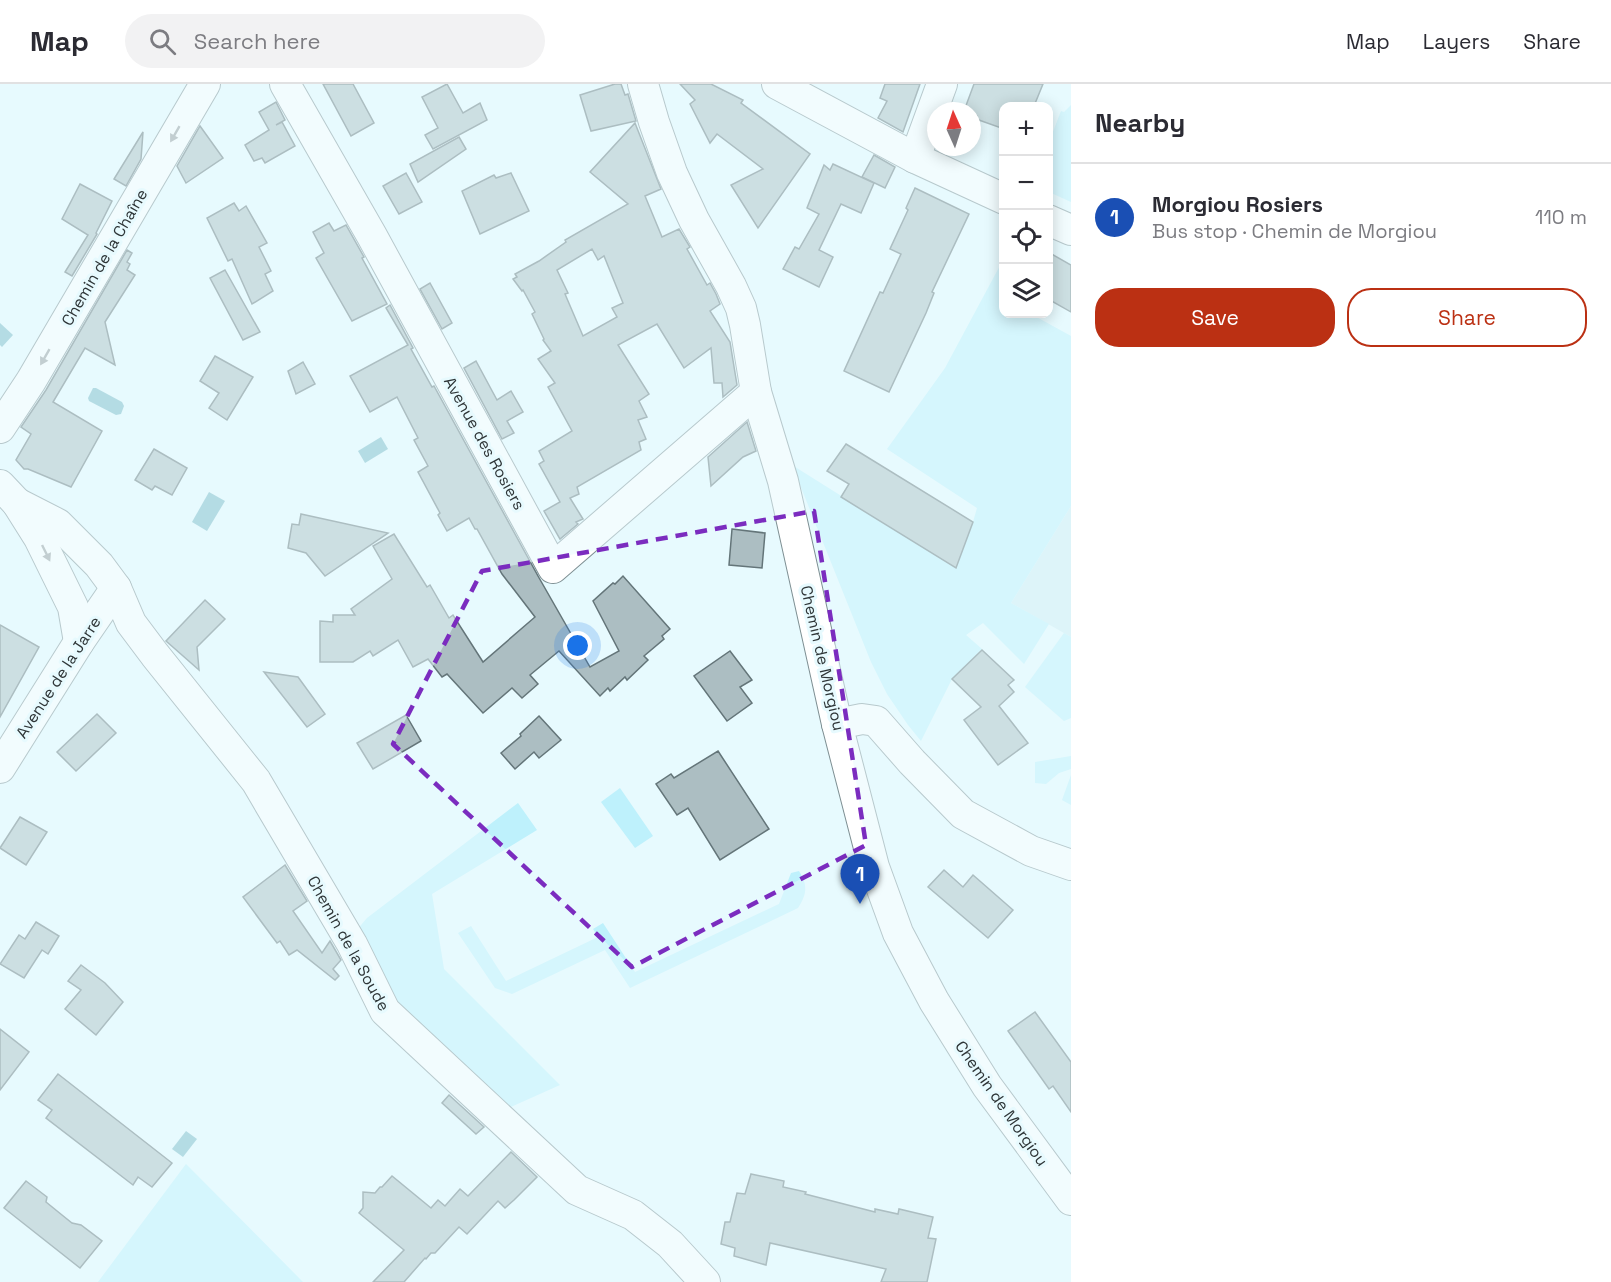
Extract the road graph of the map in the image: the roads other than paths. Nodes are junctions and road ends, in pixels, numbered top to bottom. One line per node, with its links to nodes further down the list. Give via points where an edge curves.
1 (205, 84): 11 (street, Chemin de la Chaîne, one-way to 11)
2 (285, 84): 10 (street, Avenue des Rosiers, via 553,568)
3 (643, 84): 10 (street, Chemin de Morgiou, via 672,172 741,308)
4 (777, 84): 6 (street)
5 (942, 84): 6 (street)
6 (915, 158): 7 (street)
7 (999, 197)
8 (1053, 222): 9 (street)
9 (1071, 230)
10 (756, 392): 15 (street, Chemin de Morgiou, via 783,481)
11 (0, 428)
12 (9, 494): 13 (street, Chemin de la Soude, via 58,524); 14 (street, one-way to 14, via 39,538 73,607)
13 (116, 588): 14 (street, Avenue de la Jarre); 19 (street, Chemin de la Soude, via 143,639 256,781 352,944 385,1011 577,1190 633,1215 670,1244)
14 (79, 642): 16 (street, Avenue de la Jarre)
15 (837, 724): 17 (street, via 862,719 876,721 963,814 1031,851); 18 (street, Chemin de Morgiou, via 874,867 898,933 934,1001 987,1086)
16 (0, 768)
17 (1071, 865)
18 (1071, 1200)
19 (705, 1282)

